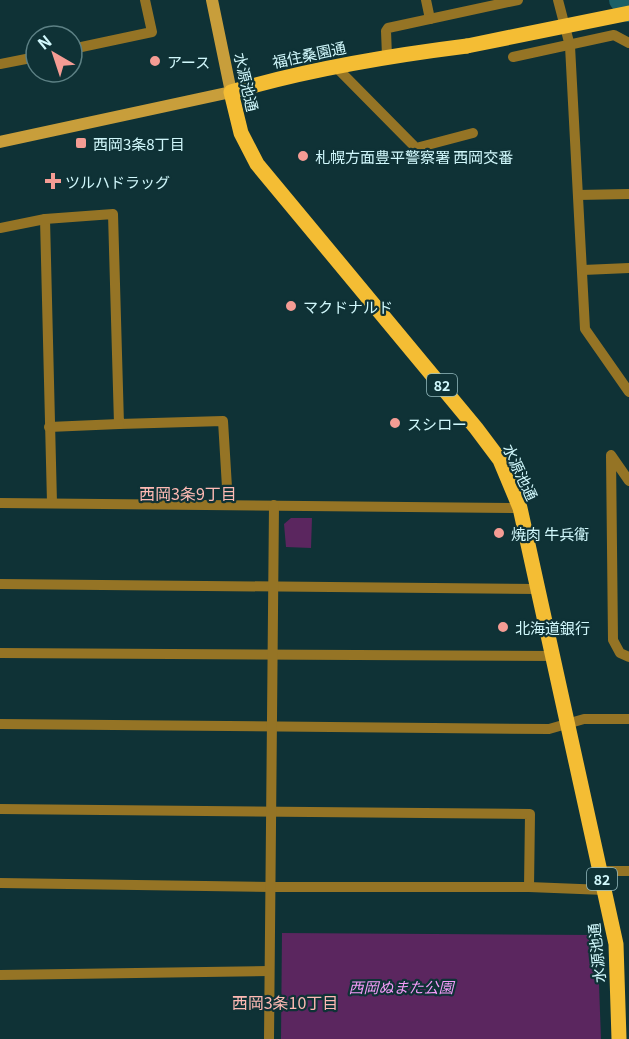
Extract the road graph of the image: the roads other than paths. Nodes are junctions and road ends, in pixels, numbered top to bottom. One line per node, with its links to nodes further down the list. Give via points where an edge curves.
1 (146, 0): 9 (street, via 152,32)
2 (212, 0): 16 (street, 水源池通)
3 (426, 0): 7 (street)
4 (515, 0): 7 (street)
5 (558, 0): 10 (street)
6 (629, 13): 11 (main road, 福住桑園通, bridge, via 467,46)
7 (430, 19): 11 (street, via 387,28)
8 (629, 43): 10 (street, via 614,35)
9 (84, 46)
10 (570, 46): 12 (street); 20 (street)
11 (387, 56): 15 (main road, 福住桑園通)
12 (513, 57)
13 (24, 59): 14 (street)
14 (0, 64)
15 (335, 66): 16 (main road, 福住桑園通); 17 (street, via 416,148)
16 (231, 92): 18 (street, 福住桑園通); 33 (main road, 水源池通 / 82, via 241,133 257,164 476,428 500,460)
17 (473, 134)
18 (0, 142)
19 (629, 194): 20 (street)
20 (578, 195): 24 (street)
21 (45, 219): 22 (street); 26 (street, via 113,214); 27 (street)
22 (0, 228)
23 (629, 268): 24 (street)
24 (583, 270): 25 (street, via 585,329)
25 (629, 392)
26 (119, 424): 27 (street); 31 (street, via 223,421)
27 (49, 427): 30 (street)
28 (629, 481): 40 (street, via 611,455 613,640 620,653)
29 (0, 502): 30 (street)
30 (52, 503): 31 (street)
31 (228, 504): 32 (street)
32 (274, 505): 33 (street); 35 (street)
33 (520, 508): 36 (main road, 水源池通 / 82)
34 (0, 584): 35 (street)
35 (274, 586): 36 (street); 38 (street)
36 (537, 589): 39 (main road, 水源池通 / 82)
37 (0, 653): 38 (street)
38 (273, 654): 39 (street); 44 (street)
39 (552, 656): 42 (main road, 水源池通 / 82)
40 (629, 657)
41 (629, 719): 42 (street)
42 (567, 722): 44 (street, via 549,729); 47 (main road, 水源池通 / 82)
43 (0, 724): 44 (street)
44 (272, 727): 46 (street)
45 (0, 809): 46 (street)
46 (272, 811): 50 (street); 51 (street, via 530,814)
47 (600, 871): 48 (street); 52 (main road, 水源池通 / 82)
48 (629, 871)
49 (0, 883): 50 (street)
50 (271, 887): 51 (street); 53 (street)
51 (529, 887): 52 (street)
52 (604, 890): 56 (main road, 水源池通 / 82, via 616,944)
53 (269, 971): 54 (street); 55 (street)
54 (0, 975)
55 (269, 1039)
56 (619, 1039)

